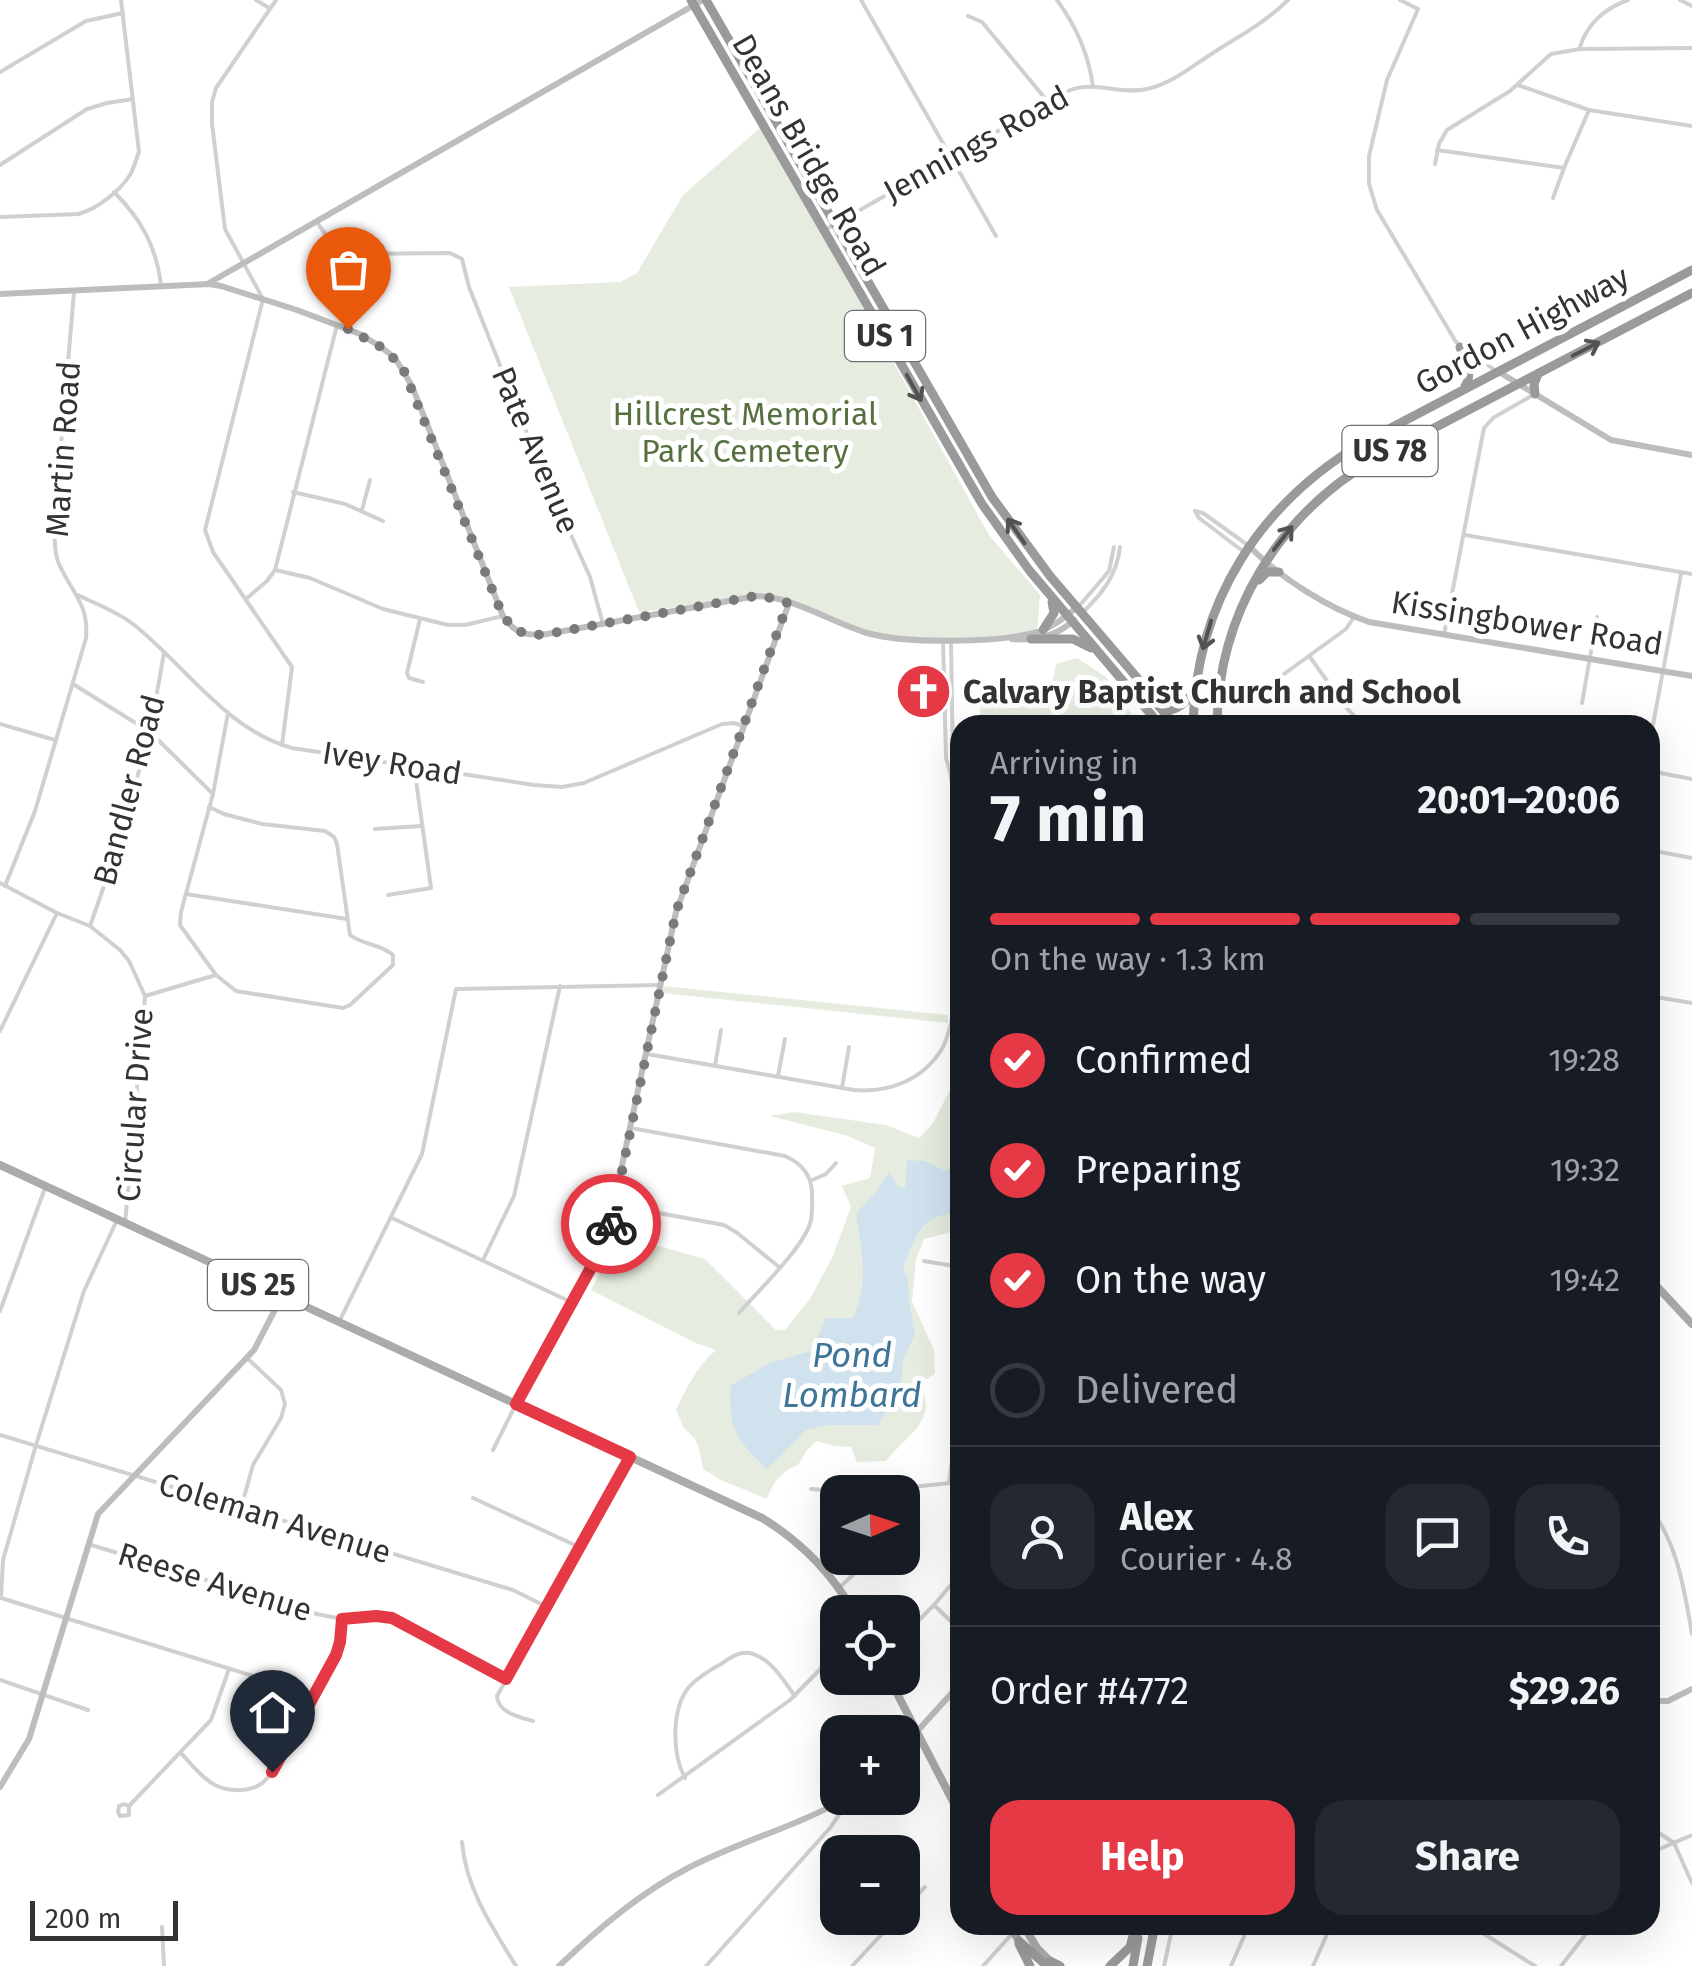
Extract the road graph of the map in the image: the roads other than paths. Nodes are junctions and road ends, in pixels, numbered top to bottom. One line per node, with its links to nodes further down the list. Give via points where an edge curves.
1 (121, 0): 14 (street)
2 (256, 0): 13 (street)
3 (276, 0): 13 (street)
4 (870, 0): 11 (street)
5 (1058, 0): 20 (street, via 1083,47)
6 (1288, 0): 20 (street, Jennings Road, via 1155,86)
7 (1400, 0): 45 (street, via 1418,9 1387,80 1369,184 1377,210)
8 (1628, 0): 17 (street, via 1595,20)
9 (1680, 0): 12 (street)
10 (698, 1): 33 (street); 34 (highway, Deans Bridge Road / US 1)
11 (862, 2): 26 (street)
12 (1692, 6)
13 (270, 8): 36 (street, via 212,102 225,229)
14 (123, 14): 18 (street, via 86,20); 21 (street)
15 (968, 16): 22 (street, via 982,22)
16 (1692, 48): 17 (street)
17 (1580, 49): 19 (street, via 1551,54)
18 (0, 72)
19 (1518, 85): 23 (street); 25 (street, via 1447,130)
20 (1092, 86): 22 (street, Jennings Road)
21 (133, 99): 27 (street, via 88,109); 30 (street, via 139,152)
22 (1048, 102): 26 (street, Jennings Road)
23 (1589, 110): 24 (street); 29 (street)
24 (1692, 126)
25 (1437, 150): 28 (street); 29 (street)
26 (951, 158): 34 (street, Jennings Road); 35 (street)
27 (0, 164)
28 (1435, 164)
29 (1564, 168): 31 (street)
30 (114, 192): 32 (street, via 78,214); 39 (street, via 147,233)
31 (1553, 198)
32 (0, 216)
33 (316, 221): 36 (street); 76 (street, Pate Avenue, via 343,252 450,252 462,259)
34 (830, 227): 65 (highway, Deans Bridge Road / US 1, one-way to 65, via 968,481); 69 (highway, Deans Bridge Road / US 1, one-way to 34, via 992,497)
35 (996, 236)
36 (243, 263): 38 (street); 43 (street)
37 (1692, 270): 46 (highway, Gordon Highway / US 78)
38 (209, 284): 39 (street); 43 (street)
39 (161, 286): 40 (street)
40 (74, 291): 42 (street); 66 (street, Martin Road, via 55,516 58,561)
41 (1692, 293): 47 (highway, Gordon Highway / US 78, one-way to 41)
42 (0, 294)
43 (263, 299): 44 (street); 67 (street, via 204,530)
44 (337, 325): 53 (street); 70 (street, via 371,340 402,366)
45 (1460, 347): 46 (street); 49 (highway, via 1470,376)
46 (1497, 372): 48 (street); 49 (highway, Gordon Highway / US 78)
47 (1538, 374): 48 (highway, Gordon Highway / US 78); 50 (highway)
48 (1519, 384): 50 (street); 60 (highway, Gordon Highway / US 78, one-way to 48, via 1337,484)
49 (1458, 392): 59 (highway, Gordon Highway / US 78, via 1334,460 1288,500)
50 (1535, 394): 51 (street, via 1611,440); 57 (street, via 1484,428)
51 (1692, 456)
52 (370, 480): 54 (street)
53 (294, 492): 54 (street); 61 (street)
54 (362, 510): 56 (street)
55 (1201, 516): 59 (street, Kissingbower Road)
56 (383, 521)
57 (1464, 535): 63 (street); 78 (street)
58 (1117, 547): 69 (street, via 1109,571)
59 (1247, 550): 60 (street, Kissingbower Road); 90 (highway, Gordon Highway / US 78, one-way to 90, via 1216,605)
60 (1265, 562): 62 (street, Kissingbower Road); 71 (highway, Gordon Highway / US 78)
61 (275, 570): 67 (street); 74 (street)
62 (1279, 572): 71 (highway, via 1262,576); 72 (street, Kissingbower Road)
63 (1681, 572): 64 (street); 87 (street)
64 (1692, 574)
65 (1046, 591): 75 (highway, Deans Bridge Road / US 1); 77 (highway, via 1054,610)
66 (78, 595): 82 (street, Ivey Road, via 131,622); 91 (street, Martin Road, via 86,638)
67 (246, 599): 108 (street, via 292,667)
68 (788, 603): 76 (street, via 746,597); 80 (street, via 880,636); 105 (street)
69 (1080, 610): 75 (street); 94 (highway, Deans Bridge Road / US 1)
70 (503, 616): 74 (street, via 458,626); 76 (street, via 526,635)
71 (1237, 616): 86 (highway, Gordon Highway / US 78)
72 (1354, 617): 78 (street, Kissingbower Road); 84 (street, Kissingbower Road)
73 (1598, 617): 85 (street)
74 (420, 618): 89 (street, via 407,673)
75 (1070, 619): 77 (street); 81 (street, via 1057,632); 83 (highway, Deans Bridge Road / US 1)
76 (603, 624)
77 (1043, 630): 79 (street)
78 (1444, 635): 85 (street, Kissingbower Road)
79 (1006, 638): 80 (street); 81 (street)
80 (947, 640): 103 (street)
81 (1031, 640): 83 (highway, via 1074,640)
82 (164, 653): 95 (street, Ivey Road); 106 (street, Bandler Road)
83 (1100, 654): 96 (highway, Deans Bridge Road / US 1)
84 (1310, 656): 92 (street, Kissingbower Road, via 1273,682); 101 (street)
85 (1590, 658): 87 (street, Kissingbower Road); 93 (street)
86 (1222, 668): 92 (street, via 1224,684); 99 (highway, Gordon Highway / US 78)
87 (1663, 671): 88 (street, Kissingbower Road); 102 (street)
88 (1692, 676)
89 (423, 682)
90 (1196, 682): 94 (highway, via 1189,698); 98 (highway, Gordon Highway / US 78)
91 (73, 684): 106 (street); 107 (street, Martin Road)
92 (1240, 693): 100 (street, Kissingbower Road)
93 (1582, 703)
94 (1162, 711): 97 (highway, Deans Bridge Road / US 1)
95 (228, 713): 108 (street, Ivey Road); 112 (street)
96 (1151, 715)
97 (1166, 715)
98 (1194, 715)
99 (1218, 715)
100 (1219, 715)
101 (1354, 715)
102 (1655, 715)
103 (950, 716)
104 (0, 724): 107 (street)
105 (743, 726): 109 (street, Ivey Road, via 722,724 566,787); 126 (street, via 684,885)
106 (150, 732): 112 (street); 123 (street, Bandler Road)
107 (55, 740): 118 (street, Martin Road, via 35,811)
108 (282, 745): 109 (street, Ivey Road)
109 (414, 766): 114 (street)
110 (1660, 773): 111 (street)
111 (1692, 778)
112 (213, 794): 113 (street)
113 (209, 806): 119 (street); 122 (street, via 334,837)
114 (421, 826): 115 (street); 120 (street, via 431,888)
115 (374, 829)
116 (1660, 852): 117 (street)
117 (1692, 858)
118 (2, 884): 121 (street, Circular Drive)
119 (186, 894): 122 (street); 124 (street, via 180,925)
120 (388, 896)
121 (57, 912): 123 (street, Circular Drive); 131 (street)
122 (347, 919): 124 (street, via 355,939 393,955 392,964 350,1006 236,991)
123 (90, 926): 127 (street, Circular Drive, via 129,961)
124 (216, 976): 127 (street)
125 (560, 986): 126 (street); 145 (street, via 456,989 422,1154); 147 (street, via 514,1196)
126 (660, 986): 135 (street)
127 (144, 996): 146 (street, Circular Drive)
128 (1660, 998): 129 (street)
129 (1692, 1003)
130 (950, 1026): 138 (street, via 937,1055 914,1077 880,1090)
131 (0, 1030)
132 (721, 1030): 136 (street)
133 (785, 1038): 137 (street)
134 (849, 1047): 138 (street)
135 (647, 1054): 136 (street); 139 (street)
136 (715, 1066): 137 (street)
137 (778, 1076): 138 (street)
138 (842, 1088)
139 (631, 1128): 142 (street, via 784,1156); 144 (street)
140 (836, 1164): 142 (street)
141 (0, 1165): 143 (main road, US 25)
142 (810, 1180): 150 (street, via 810,1224)
143 (46, 1186): 146 (main road, US 25); 154 (street)
144 (615, 1205): 150 (street, via 724,1225); 153 (street, via 605,1241)
145 (392, 1218): 147 (street); 156 (street)
146 (121, 1222): 152 (main road, US 25); 161 (street, Circular Drive, via 84,1291)
147 (483, 1260): 153 (street)
148 (924, 1261): 149 (street)
149 (950, 1266)
150 (779, 1267): 155 (street)
151 (1660, 1290): 157 (main road)
152 (282, 1296): 156 (main road, US 25); 158 (street)
153 (572, 1302): 159 (street)
154 (0, 1311)
155 (739, 1312)
156 (339, 1322): 159 (main road, US 25)
157 (1692, 1324)
158 (247, 1358): 164 (street); 171 (street, via 281,1390 285,1404 253,1465)
159 (516, 1404): 162 (street); 163 (main road, US 25)
160 (0, 1435): 161 (street, Coleman Avenue)
161 (36, 1446): 164 (street, Coleman Avenue); 182 (street, Circular Drive, via 3,1560 1,1598)
162 (493, 1450)
163 (630, 1457): 174 (street); 177 (main road, US 25, via 785,1533)
164 (134, 1474): 171 (street, Coleman Avenue); 173 (street, via 102,1508)
165 (950, 1476): 166 (street)
166 (949, 1483): 167 (street)
167 (920, 1486)
168 (811, 1490): 169 (street)
169 (820, 1490)
170 (474, 1498): 174 (street)
171 (241, 1508): 180 (street, Coleman Avenue)
172 (1660, 1520): 185 (street, via 1682,1573)
173 (88, 1544): 181 (street, Reese Avenue); 182 (street)
174 (579, 1548): 180 (street)
175 (853, 1575): 177 (street)
176 (950, 1586): 179 (street)
177 (838, 1589): 178 (main road, US 25)
178 (842, 1595)
179 (934, 1605): 183 (street); 184 (street)
180 (547, 1606): 188 (street)
181 (342, 1619): 188 (street, Reese Avenue, via 392,1618); 194 (street, via 338,1650)
182 (66, 1620): 186 (street); 191 (street)
183 (920, 1620)
184 (950, 1620)
185 (1692, 1634)
186 (228, 1669): 194 (street); 200 (street, via 214,1715)
187 (820, 1670): 193 (street)
188 (506, 1679): 197 (street, via 498,1704)
189 (0, 1680): 191 (street)
190 (1692, 1689): 195 (street)
191 (44, 1694): 196 (street); 202 (street)
192 (950, 1695): 198 (street)
193 (796, 1696): 201 (street); 201 (street, via 752,1654 736,1654 702,1675 679,1710 676,1754)
194 (311, 1700): 200 (street, via 259,1785 221,1788)
195 (1660, 1701)
196 (88, 1710)
197 (532, 1722)
198 (920, 1730)
199 (920, 1736): 204 (main road)
200 (181, 1753): 205 (street)
201 (685, 1778): 203 (street)
202 (0, 1787)
203 (658, 1795)
204 (950, 1795)
205 (129, 1806)
206 (820, 1811): 233 (street, via 671,1877)
207 (838, 1815): 234 (street)
208 (1660, 1834): 211 (street)
209 (1692, 1835): 211 (street)
210 (462, 1842): 232 (street, via 472,1888)
211 (1674, 1843): 212 (street); 213 (street)
212 (1660, 1849)
213 (1692, 1883)
214 (924, 1887): 215 (street)
215 (920, 1891)
216 (162, 1927): 231 (street)
217 (880, 1935): 235 (street)
218 (1012, 1935): 236 (street)
219 (1019, 1935): 237 (highway)
220 (1022, 1935): 230 (highway)
221 (1022, 1935): 230 (main road)
222 (1134, 1935): 238 (highway)
223 (1137, 1935): 239 (highway)
224 (1152, 1935): 240 (highway)
225 (1170, 1935): 241 (street)
226 (1245, 1935): 242 (street)
227 (1327, 1935): 243 (street)
228 (1486, 1935): 244 (street)
229 (1585, 1935): 245 (street)
230 (1053, 1965)
231 (164, 1966)
232 (516, 1966)
233 (560, 1966)
234 (706, 1966)
235 (852, 1966)
236 (983, 1966)
237 (1030, 1966)
238 (1110, 1966)
239 (1132, 1966)
240 (1146, 1966)
241 (1164, 1966)
242 (1231, 1966)
243 (1313, 1966)
244 (1534, 1966)
245 (1561, 1966)

